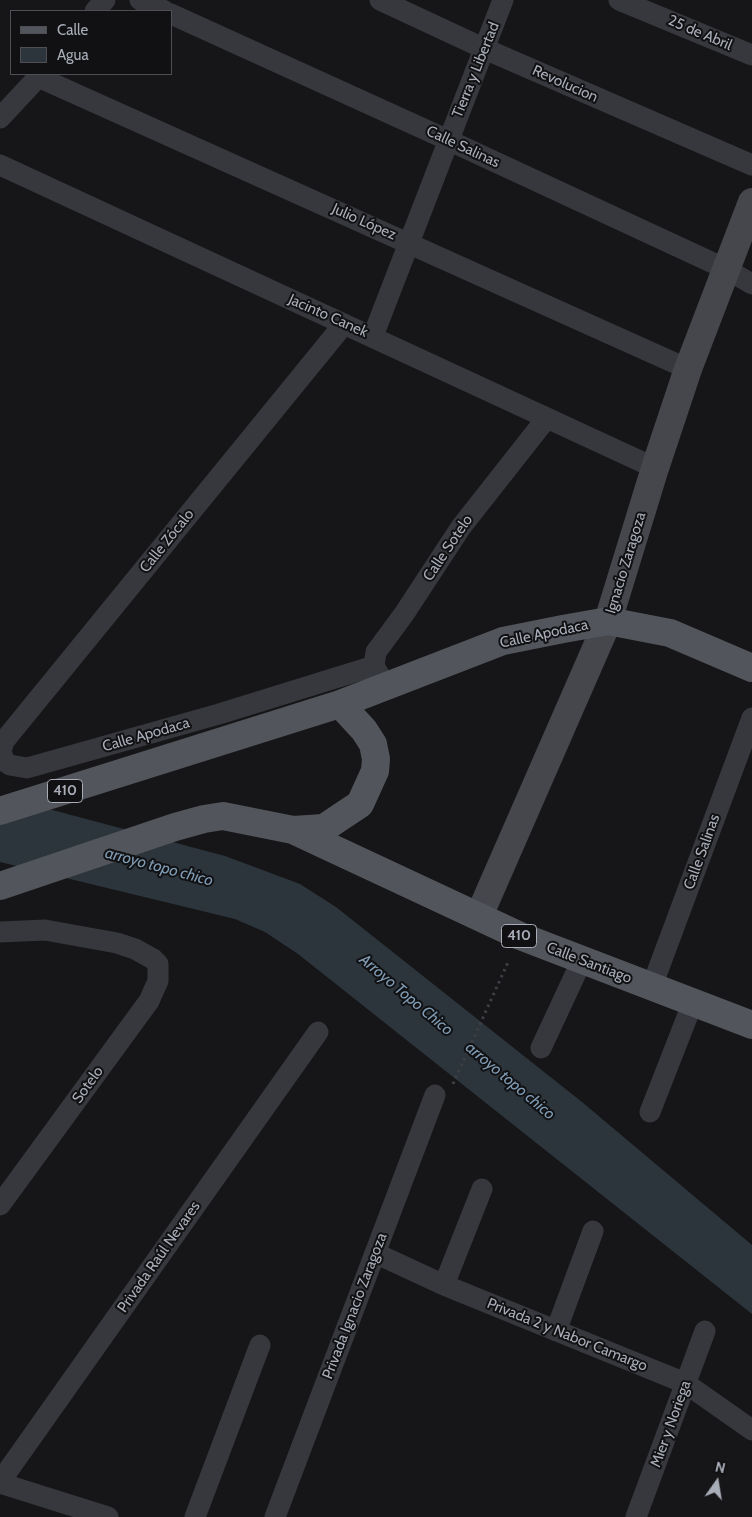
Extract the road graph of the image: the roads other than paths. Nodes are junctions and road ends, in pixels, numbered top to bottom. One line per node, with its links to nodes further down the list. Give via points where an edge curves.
1 (105, 0): 6 (street)
2 (140, 0): 7 (street)
3 (380, 0): 9 (street, Revolucion)
4 (503, 0): 9 (street, Tierra y Libertad)
5 (619, 0): 10 (street, 25 de Abril)
6 (96, 10)
7 (163, 10)
8 (172, 14): 13 (street, Calle Salinas)
9 (485, 49): 13 (street, Tierra y Libertad); 15 (street, Revolucion)
10 (752, 55)
11 (40, 75): 12 (street); 17 (street, Julio López)
12 (0, 118)
13 (448, 140): 17 (street, Tierra y Libertad); 18 (street, Calle Salinas)
14 (0, 165): 20 (street, Jacinto Canek)
15 (752, 165)
16 (752, 202): 18 (street, Ignacio Zaragoza)
17 (410, 242): 21 (street, Tierra y Libertad); 22 (street, Julio López)
18 (726, 269): 19 (street, Calle Salinas); 22 (street, Ignacio Zaragoza)
19 (752, 284)
20 (344, 324): 21 (street, Jacinto Canek); 30 (street, Calle Zócalo, via 4,741 0,751)
21 (373, 336): 23 (street, Jacinto Canek)
22 (688, 369): 24 (street, Ignacio Zaragoza)
23 (546, 419): 24 (street, Jacinto Canek); 27 (street, Calle Sotelo, via 461,527 376,652)
24 (655, 468): 25 (street, Ignacio Zaragoza)
25 (608, 621): 26 (main road, Calle Apodaca / 410, via 670,633); 27 (main road, Calle Apodaca / 410, via 504,641); 34 (street, Ignacio Zaragoza)
26 (752, 668)
27 (380, 676): 28 (main road, Calle Apodaca / 410); 30 (street, Calle Apodaca, via 219,714 27,768 15,767)
28 (340, 704): 31 (main road, 410); 32 (main road, via 373,744 376,759 372,784 360,804 347,815 324,828)
29 (752, 718): 37 (street, Calle Salinas)
30 (4, 761)
31 (0, 811)
32 (293, 830): 33 (main road, 410, via 223,816 175,827); 34 (main road, Calle Santiago / 410)
33 (0, 886)
34 (479, 916): 36 (main road, Calle Santiago / 410)
35 (0, 932): 45 (street, Sotelo, via 45,930 82,936 135,949 158,964 158,981 148,1001)
36 (582, 960): 37 (main road, Calle Santiago / 410); 41 (street)
37 (652, 986): 38 (main road, Calle Santiago / 410)
38 (693, 1002): 39 (main road, Calle Santiago / 410); 43 (street)
39 (752, 1025)
40 (318, 1032): 54 (street, Privada Raúl Nevares)
41 (541, 1048)
42 (443, 1091): 47 (street, Privada Ignacio Zaragoza)
43 (650, 1112)
44 (482, 1190): 48 (street)
45 (0, 1205)
46 (593, 1231): 50 (street)
47 (376, 1253): 48 (street, Privada 2 y Nabor Camargo); 57 (street, Privada Ignacio Zaragoza)
48 (444, 1285): 50 (street, Privada 2 y Nabor Camargo)
49 (705, 1330): 52 (street, Mier y Noriega)
50 (556, 1331): 52 (street, Privada 2 y Nabor Camargo)
51 (260, 1345): 56 (street)
52 (686, 1383): 53 (street, Privada 2 y Nabor Camargo); 58 (street, Mier y Noriega)
53 (752, 1430)
54 (0, 1483): 55 (street)
55 (108, 1517)
56 (195, 1517)
57 (275, 1517)
58 (636, 1517)

